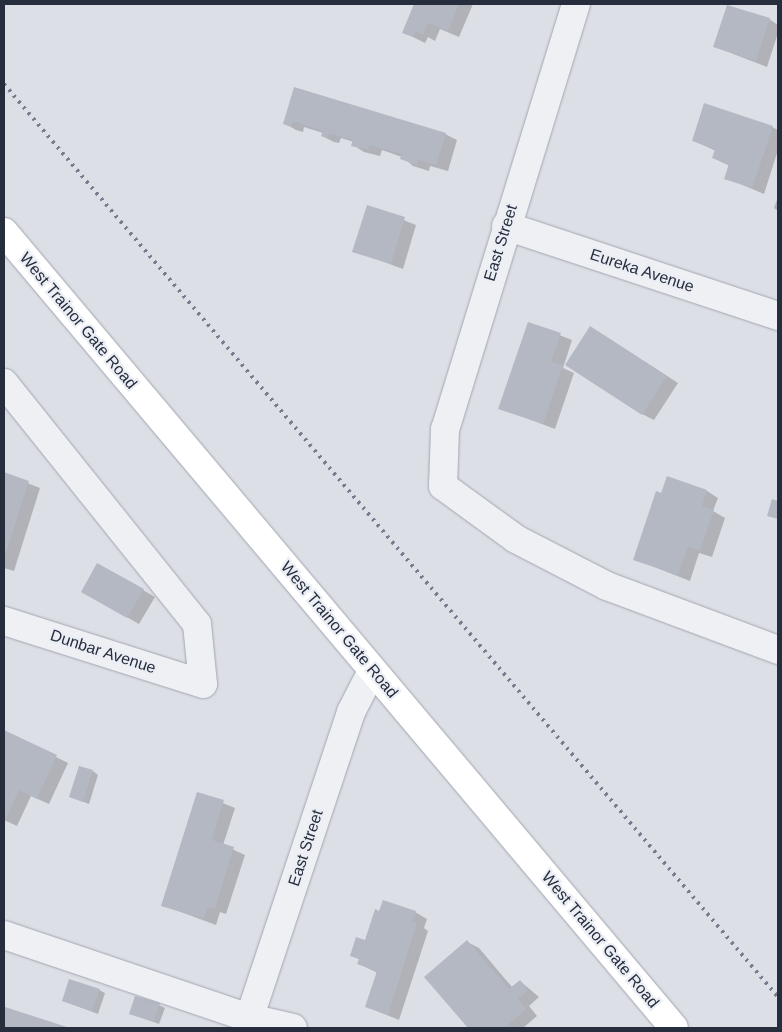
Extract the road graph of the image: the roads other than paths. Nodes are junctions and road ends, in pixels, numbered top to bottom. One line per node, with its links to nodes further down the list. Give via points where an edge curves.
1 (576, 4): 2 (street, East Street)
2 (506, 226): 4 (street, Eureka Avenue); 7 (street, East Street, via 445,429 443,486 516,539 607,586)
3 (4, 232): 8 (main road, West Trainor Gate Road)
4 (778, 316)
5 (4, 383): 6 (street, Dunbar Avenue, via 197,624 203,684)
6 (4, 621)
7 (778, 650)
8 (372, 671): 10 (street, East Street, via 351,712); 12 (main road, West Trainor Gate Road)
9 (4, 935): 10 (street)
10 (248, 1023): 11 (street)
11 (293, 1028)
12 (674, 1028)

